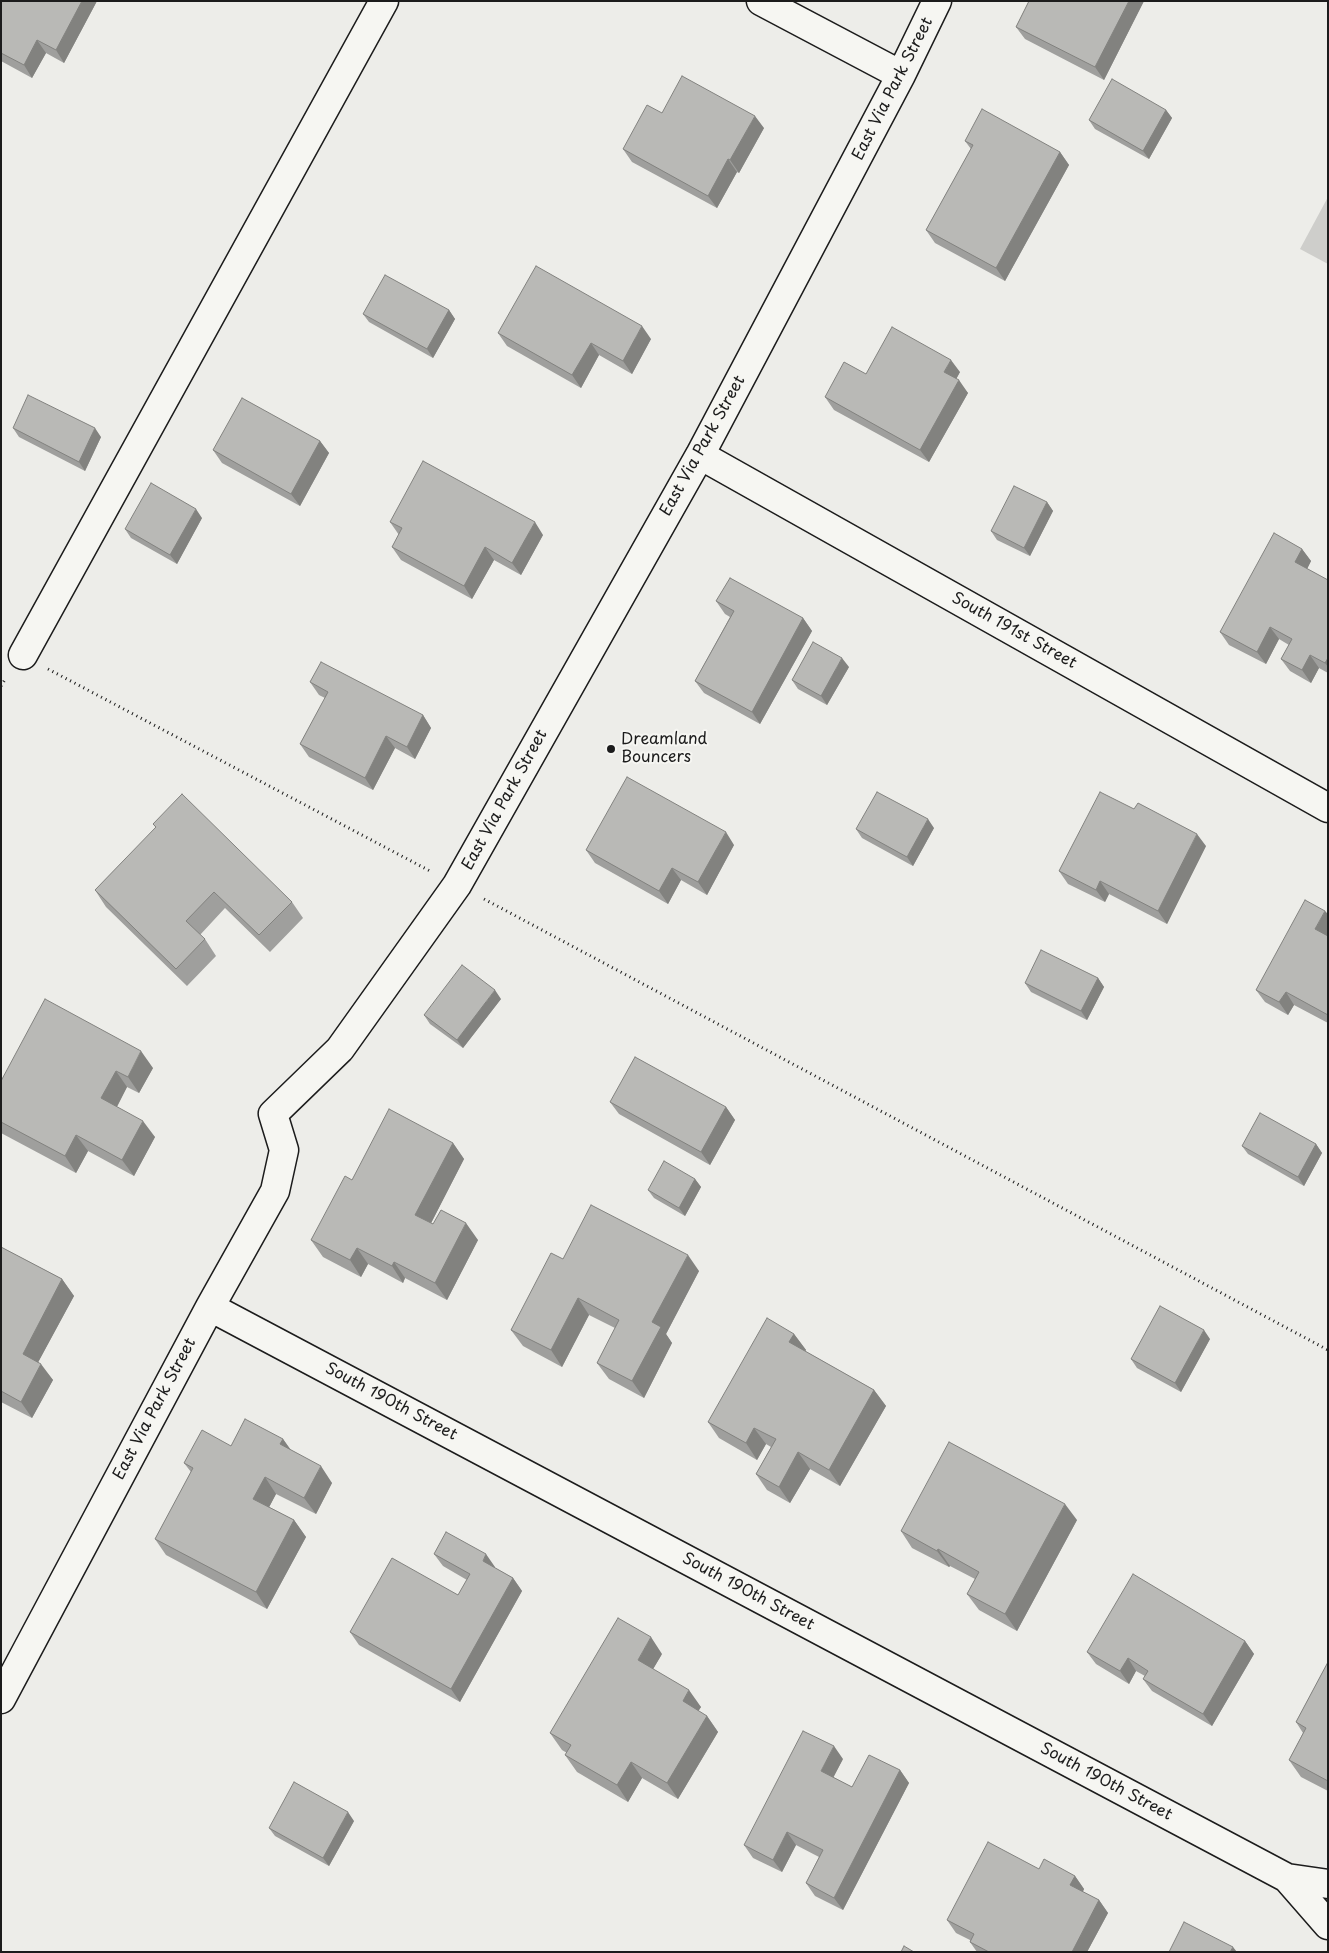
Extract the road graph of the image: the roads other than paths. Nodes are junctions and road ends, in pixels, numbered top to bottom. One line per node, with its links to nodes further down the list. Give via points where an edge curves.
1 (384, 1): 6 (street)
2 (761, 1): 4 (street)
3 (938, 1): 4 (street, East Via Park Street)
4 (901, 76): 5 (street, East Via Park Street)
5 (700, 455): 7 (street, South 191st Street); 8 (street, East Via Park Street, via 457,885 340,1049 273,1114 284,1150 275,1191)
6 (23, 655)
7 (1328, 808)
8 (210, 1306): 9 (street, East Via Park Street); 10 (street, South 190th Street)
9 (1, 1699)
10 (1287, 1878): 11 (street, South 190th Street); 12 (street, South 190th Street)
11 (1328, 1884)
12 (1328, 1925)

